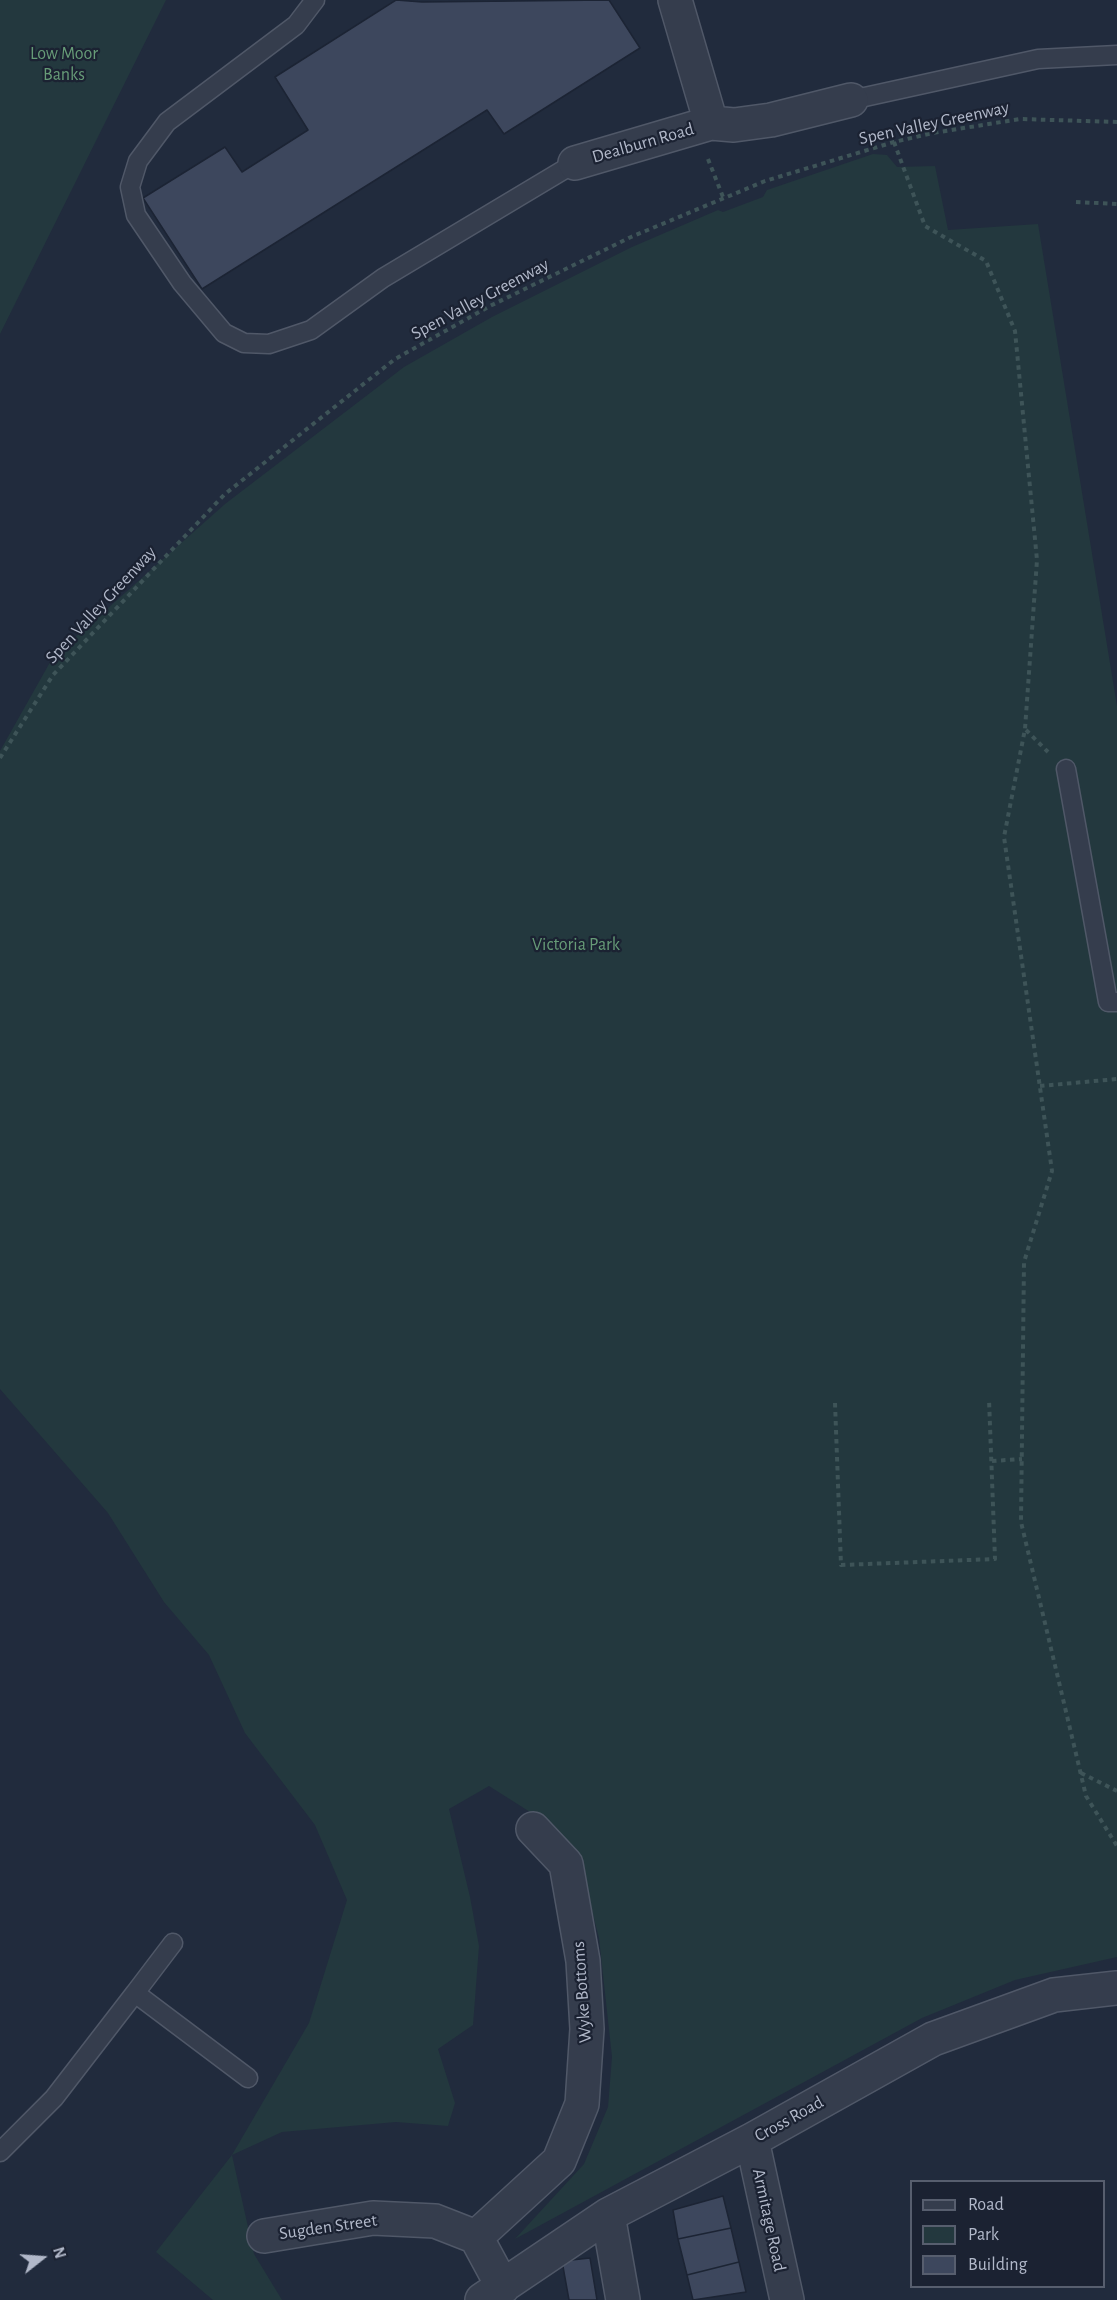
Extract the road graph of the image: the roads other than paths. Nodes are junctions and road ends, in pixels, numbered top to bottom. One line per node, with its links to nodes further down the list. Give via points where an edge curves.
1 (315, 0): 6 (lane, via 296,26 167,122 138,161 130,187 136,215 182,283 224,333 244,343 269,344 310,330 383,278)
2 (675, 0): 5 (street, Dealburn Road)
3 (1117, 55): 4 (lane, via 1038,59)
4 (851, 100): 5 (street, Dealburn Road, via 771,120 734,125)
5 (711, 123): 6 (street, Dealburn Road)
6 (575, 163)
7 (1066, 769): 8 (lane, via 1108,1002)
8 (1117, 1002)
9 (532, 1829): 18 (street, Wyke Bottoms, via 566,1864 583,1961 586,2006 582,2104 559,2161)
10 (173, 1943): 12 (lane)
11 (1117, 1988): 14 (street, Cross Road, via 1054,1995 933,2039)
12 (135, 1993): 13 (lane); 15 (lane, via 54,2098)
13 (248, 2078)
14 (752, 2140): 16 (street, Cross Road); 21 (street, Armitage Road)
15 (0, 2152)
16 (608, 2215): 19 (street, Cross Road); 20 (street)
17 (264, 2236): 18 (street, Sugden Street, via 373,2218 435,2221)
18 (476, 2237): 19 (street)
19 (493, 2294)
20 (623, 2300)
21 (787, 2300)

